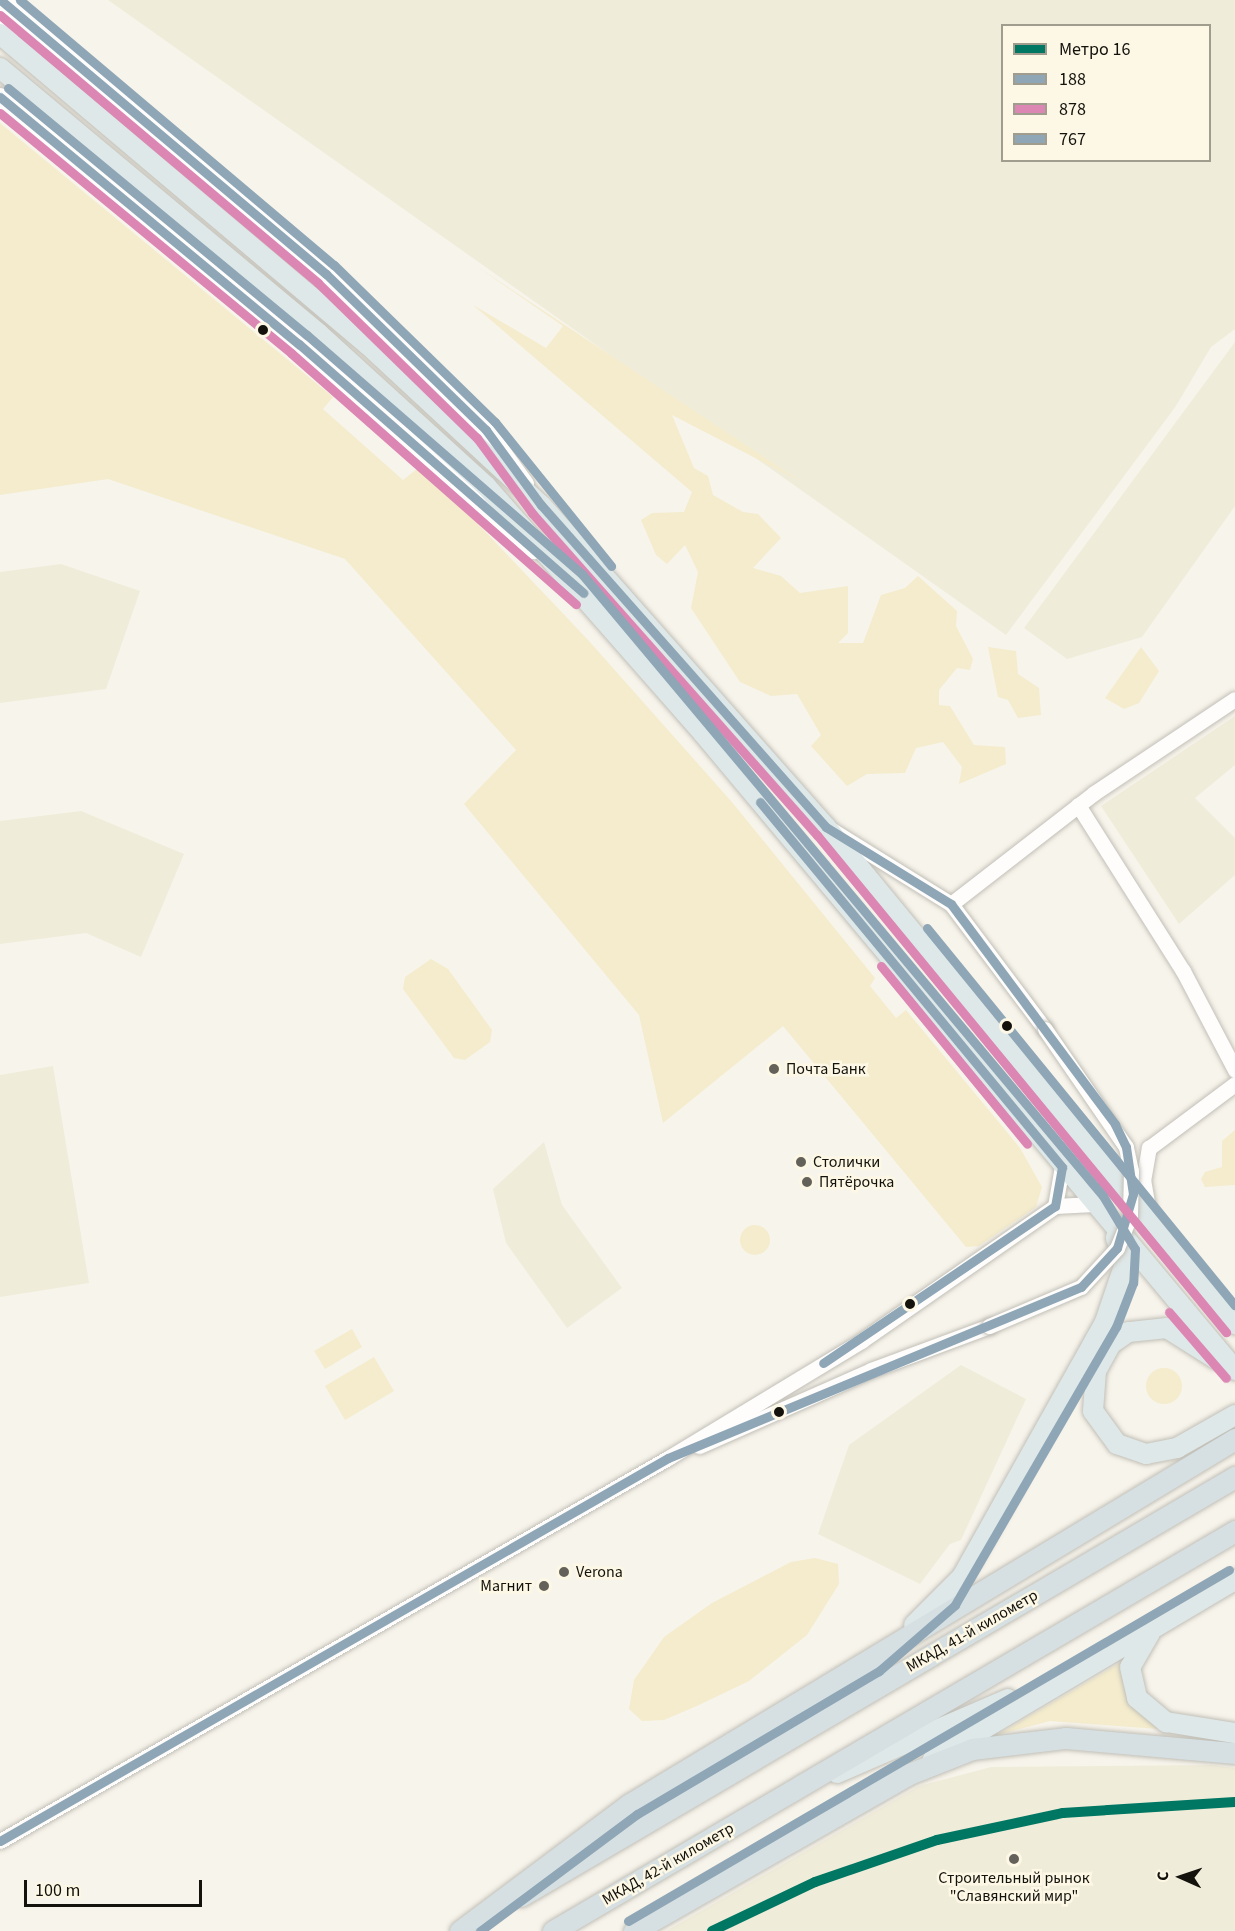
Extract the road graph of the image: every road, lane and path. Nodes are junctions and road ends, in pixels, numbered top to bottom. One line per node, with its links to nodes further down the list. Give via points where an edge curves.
1 (1, 0): 3 (main road)
2 (0, 26): 3 (main road)
3 (34, 27): 7 (main road, via 326,274 486,430)
4 (0, 34): 7 (main road, via 185,186)
5 (0, 68): 8 (main road, via 320,334 486,486)
6 (0, 97): 8 (main road, via 299,344)
7 (541, 505): 11 (main road)
8 (573, 582): 15 (main road)
9 (1235, 699): 10 (street)
10 (1078, 805): 12 (street); 13 (street, via 1183,971)
11 (826, 827): 12 (street); 18 (main road)
12 (951, 904): 25 (street, bridge, via 1045,1029 1126,1147 1130,1215 1117,1248 1081,1287 871,1370)
13 (1235, 1070)
14 (1235, 1084): 18 (street, via 1149,1148 1143,1181)
15 (1062, 1167): 16 (street); 17 (main road)
16 (1055, 1206): 17 (street); 25 (street, via 861,1341)
17 (1100, 1212): 20 (main road); 30 (main road, via 1125,1263 1106,1322 962,1577)
18 (1149, 1219): 19 (main road)
19 (1235, 1324)
20 (1235, 1372): 24 (main road, via 1167,1328 1128,1332 1105,1352 1092,1381 1091,1401 1109,1437 1146,1454)
21 (1235, 1415): 24 (main road)
22 (1235, 1423): 24 (main road)
23 (1235, 1439): 24 (highway)
24 (1194, 1451): 30 (highway, via 1100,1521)
25 (669, 1458): 36 (street)
26 (1229, 1480): 37 (highway, МКАД, 41-й километр)
27 (1235, 1531): 35 (highway)
28 (1235, 1580): 29 (main road)
29 (1155, 1626): 31 (main road); 32 (main road, via 1130,1666 1137,1698 1166,1722)
30 (872, 1661): 37 (highway, via 630,1804)
31 (1089, 1664): 34 (main road); 35 (main road)
32 (1235, 1733)
33 (1235, 1753): 34 (highway, via 1131,1740 1027,1739 972,1749)
34 (909, 1774): 39 (highway)
35 (783, 1797): 38 (highway, МКАД, 42-й километр)
36 (0, 1841)
37 (461, 1931)
38 (553, 1931)
39 (634, 1931)

